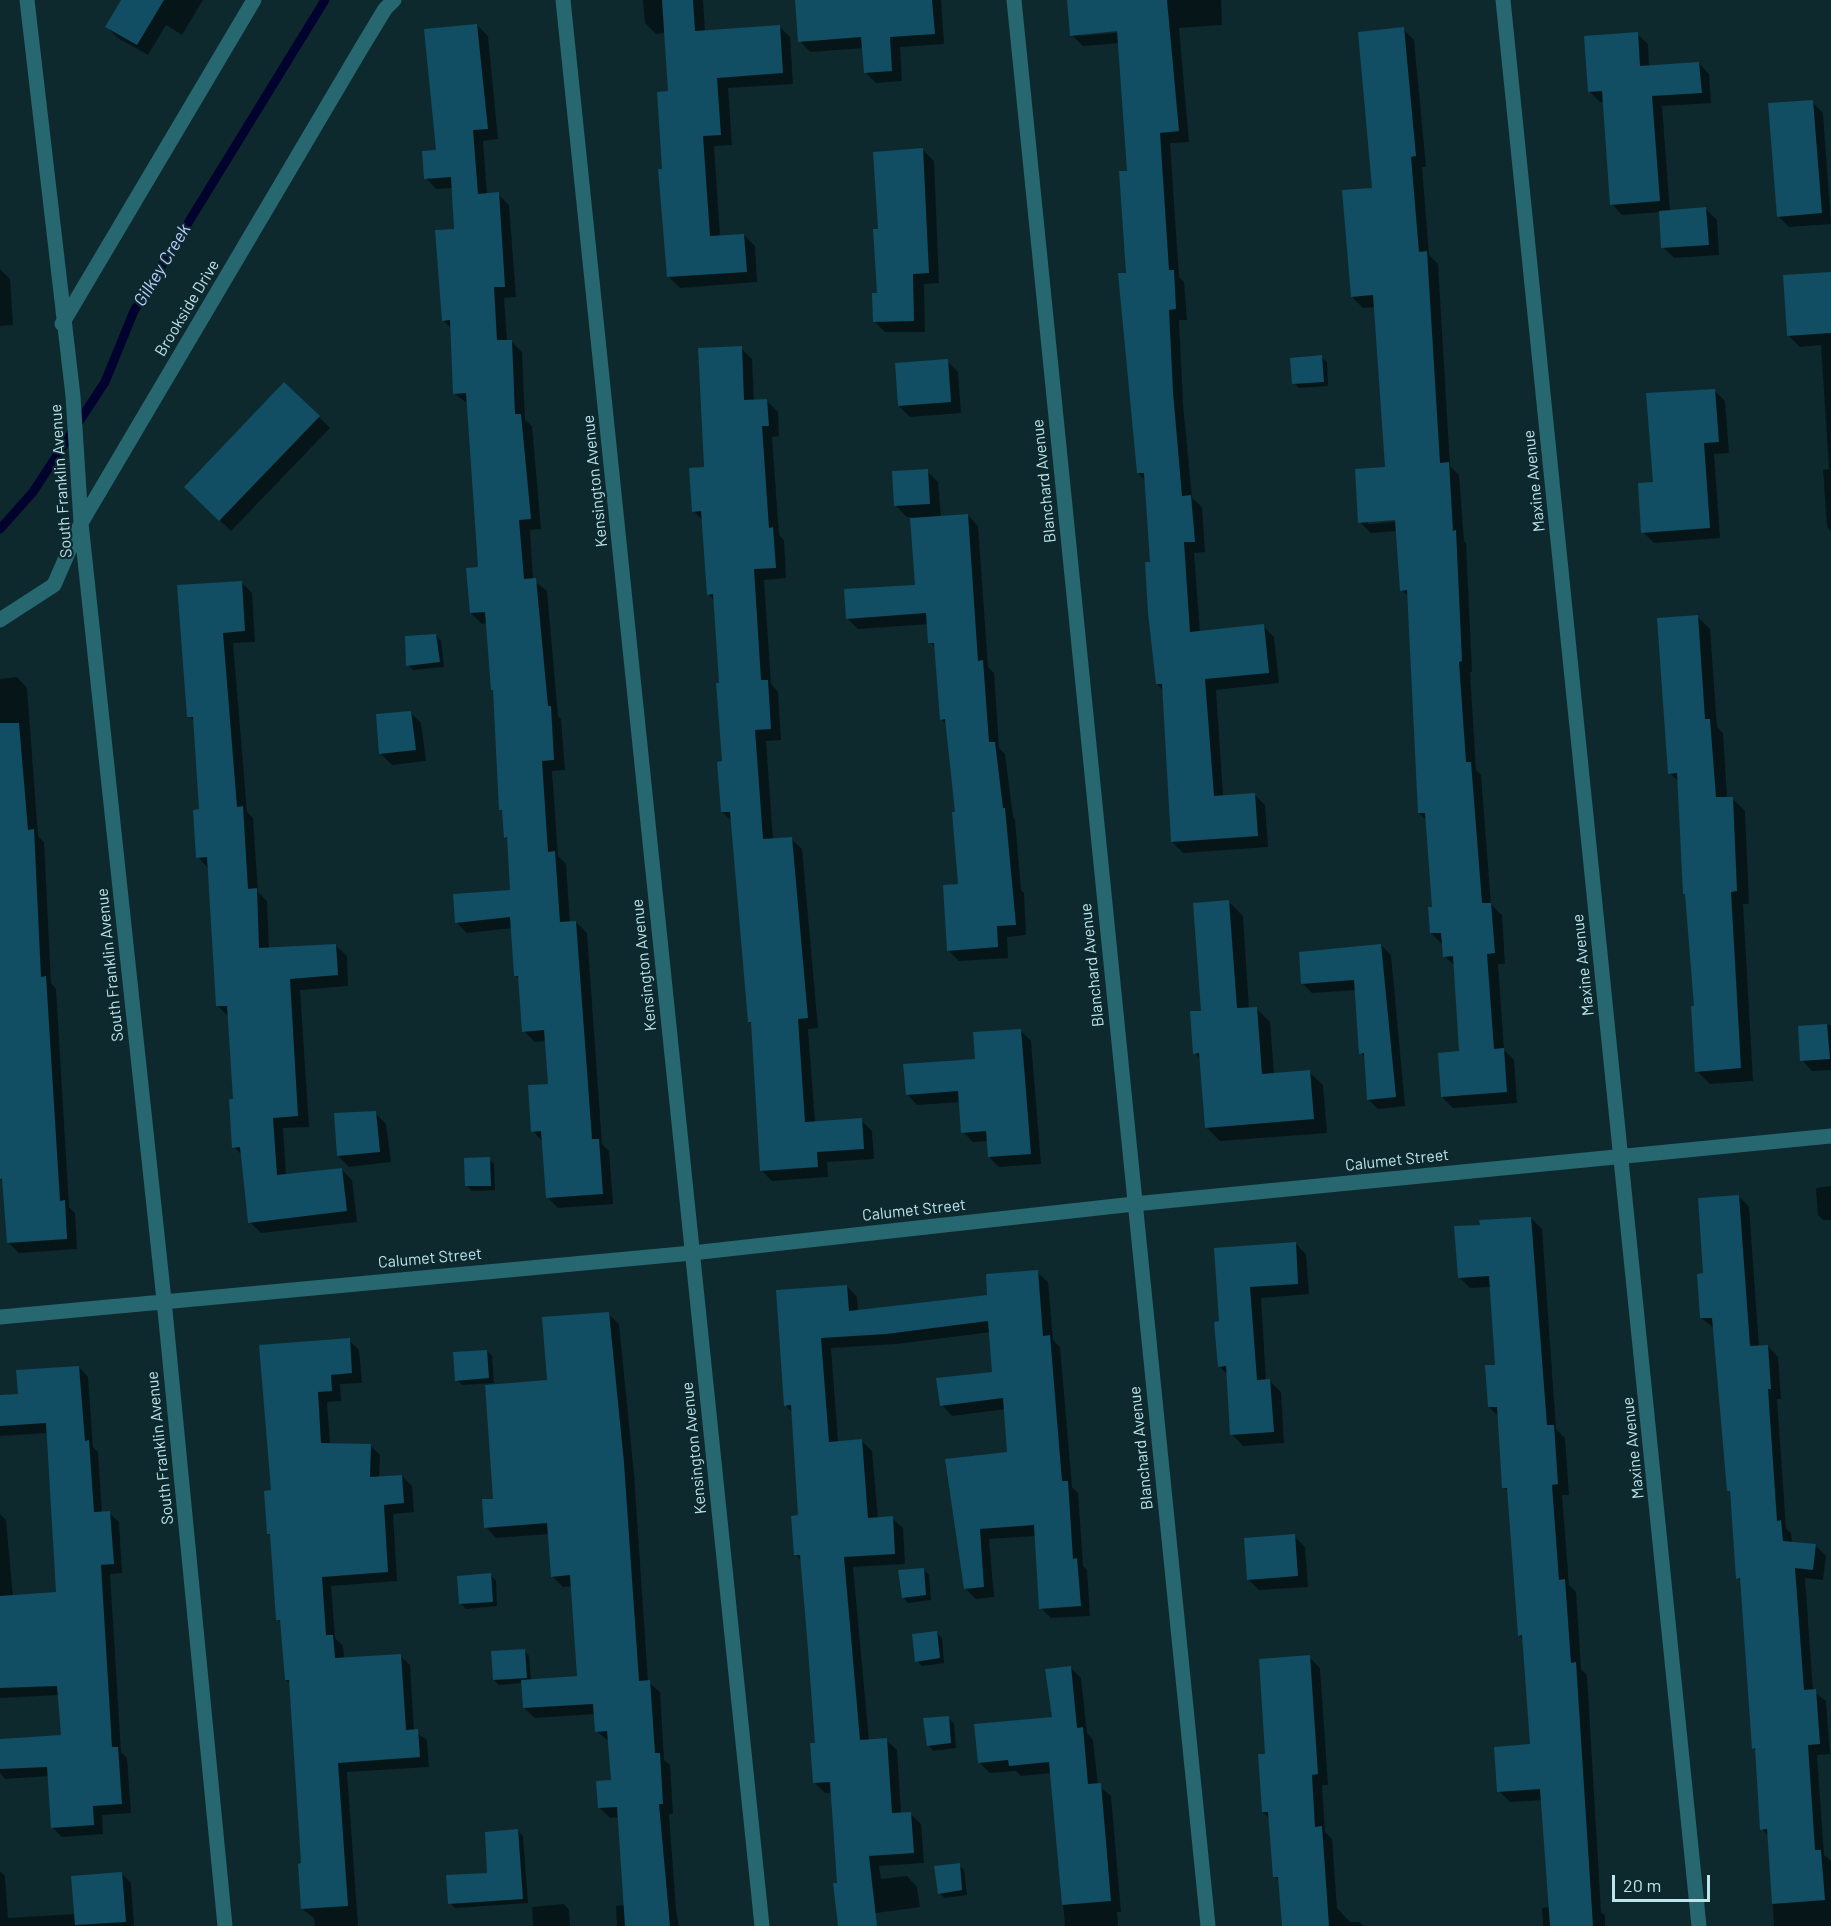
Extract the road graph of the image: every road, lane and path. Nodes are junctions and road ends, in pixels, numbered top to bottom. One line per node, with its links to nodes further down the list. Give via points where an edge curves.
1 (27, 0): 7 (street, South Franklin Avenue)
2 (254, 0): 7 (street)
3 (394, 0): 8 (street, Brookside Drive, via 358,52)
4 (564, 0): 13 (street, Kensington Avenue)
5 (1014, 0): 12 (street, Blanchard Avenue)
6 (1503, 0): 11 (street, Maxine Avenue)
7 (63, 324): 8 (street, South Franklin Avenue, via 73,396)
8 (81, 523): 9 (street, Brookside Drive, via 54,585); 14 (street, South Franklin Avenue)
9 (0, 620)
10 (1831, 1136): 11 (street, Calumet Street)
11 (1621, 1156): 12 (street, Calumet Street); 19 (street, Maxine Avenue)
12 (1134, 1204): 13 (street, Calumet Street); 18 (street, Blanchard Avenue)
13 (692, 1253): 14 (street, Calumet Street); 17 (street, Kensington Avenue)
14 (164, 1300): 15 (street, Calumet Street); 16 (street, South Franklin Avenue)
15 (0, 1317)
16 (225, 1926)
17 (762, 1926)
18 (1208, 1926)
19 (1699, 1926)

